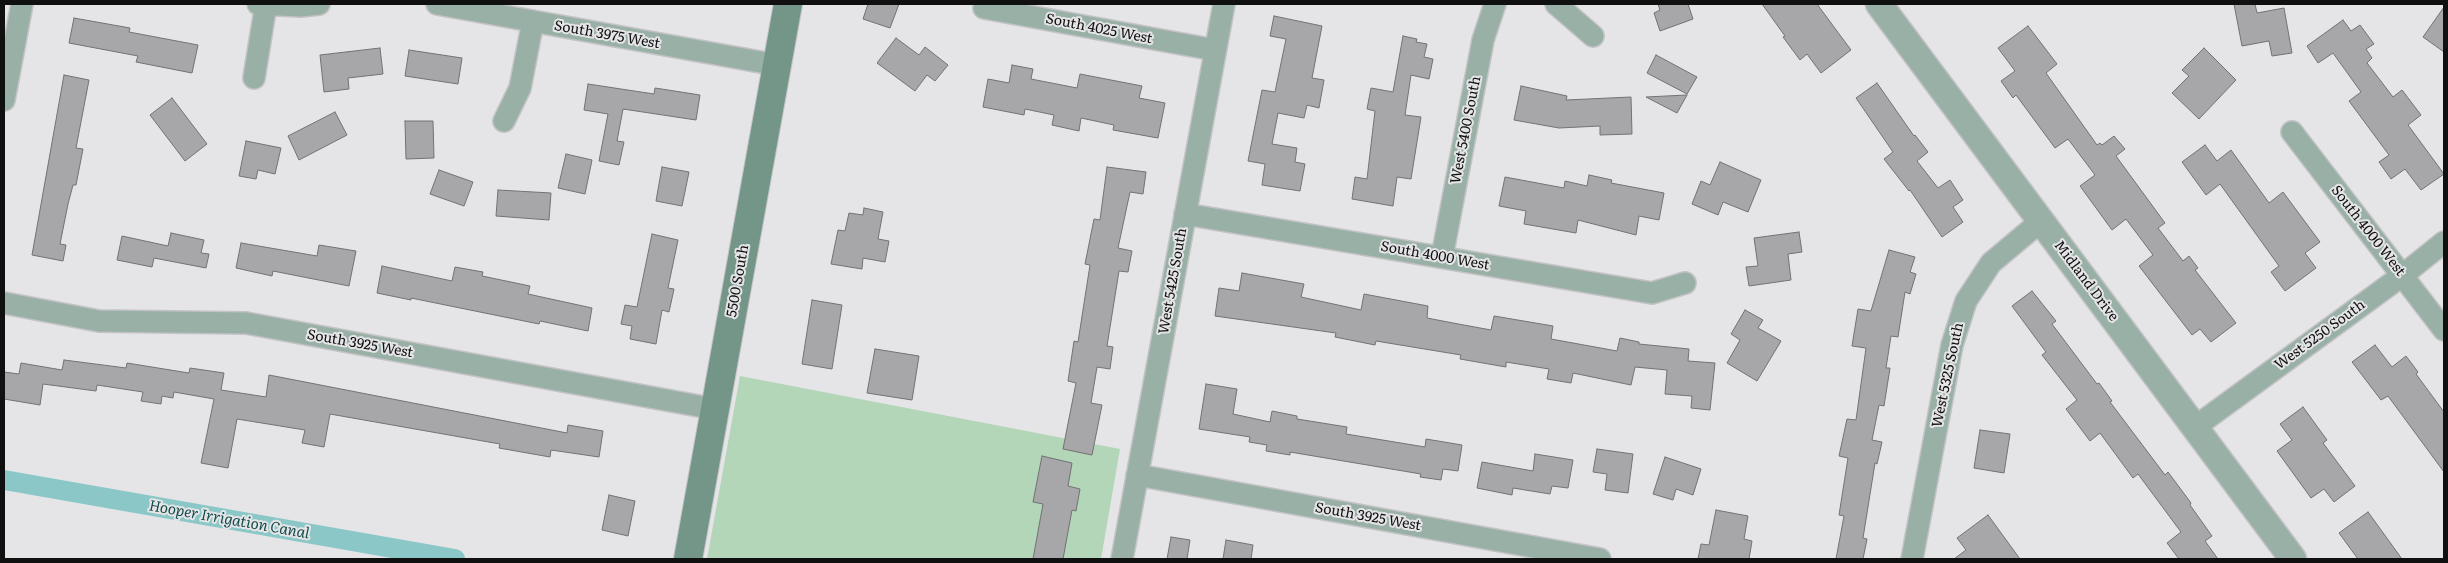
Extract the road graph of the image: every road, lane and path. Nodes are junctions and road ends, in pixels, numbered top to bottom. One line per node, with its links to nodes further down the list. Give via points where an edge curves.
1 (22, 4): 16 (street)
2 (263, 4): 3 (street); 15 (street)
3 (319, 4)
4 (437, 4): 11 (street, South 3975 West)
5 (788, 4): 14 (main road, 5500 South)
6 (1224, 4): 13 (street, West 5425 South)
7 (1495, 4): 22 (street, West 5400 South, via 1483,40)
8 (1556, 4): 12 (street)
9 (1879, 4): 20 (street, Midland Drive)
10 (984, 8): 13 (street, South 4025 West)
11 (533, 21): 14 (street, South 3975 West); 17 (street, via 520,88)
12 (1593, 36)
13 (1215, 50): 19 (street, West 5425 South)
14 (777, 65): 27 (main road, 5500 South)
15 (254, 78)
16 (4, 100)
17 (504, 121)
18 (2292, 132): 23 (street, South 4000 West)
19 (1185, 214): 22 (street, South 4000 West); 29 (street, West 5425 South)
20 (2041, 221): 28 (street, Midland Drive); 33 (street, West 5325 South, via 1991,263 1966,301 1952,345)
21 (2444, 242): 23 (street, West 5250 South)
22 (1442, 257): 24 (street, South 4000 West, via 1652,293)
23 (2402, 275): 26 (street, South 4000 West); 28 (street, West 5250 South)
24 (1685, 283)
25 (4, 303): 27 (street, South 3925 West, via 99,321 246,323)
26 (2444, 330)
27 (715, 409): 30 (main road, 5500 South)
28 (2195, 427): 34 (street, Midland Drive)
29 (1137, 475): 31 (street, West 5425 South); 32 (street, South 3925 West)
30 (688, 559)
31 (1122, 559)
32 (1600, 559)
33 (1912, 559)
34 (2293, 559)

